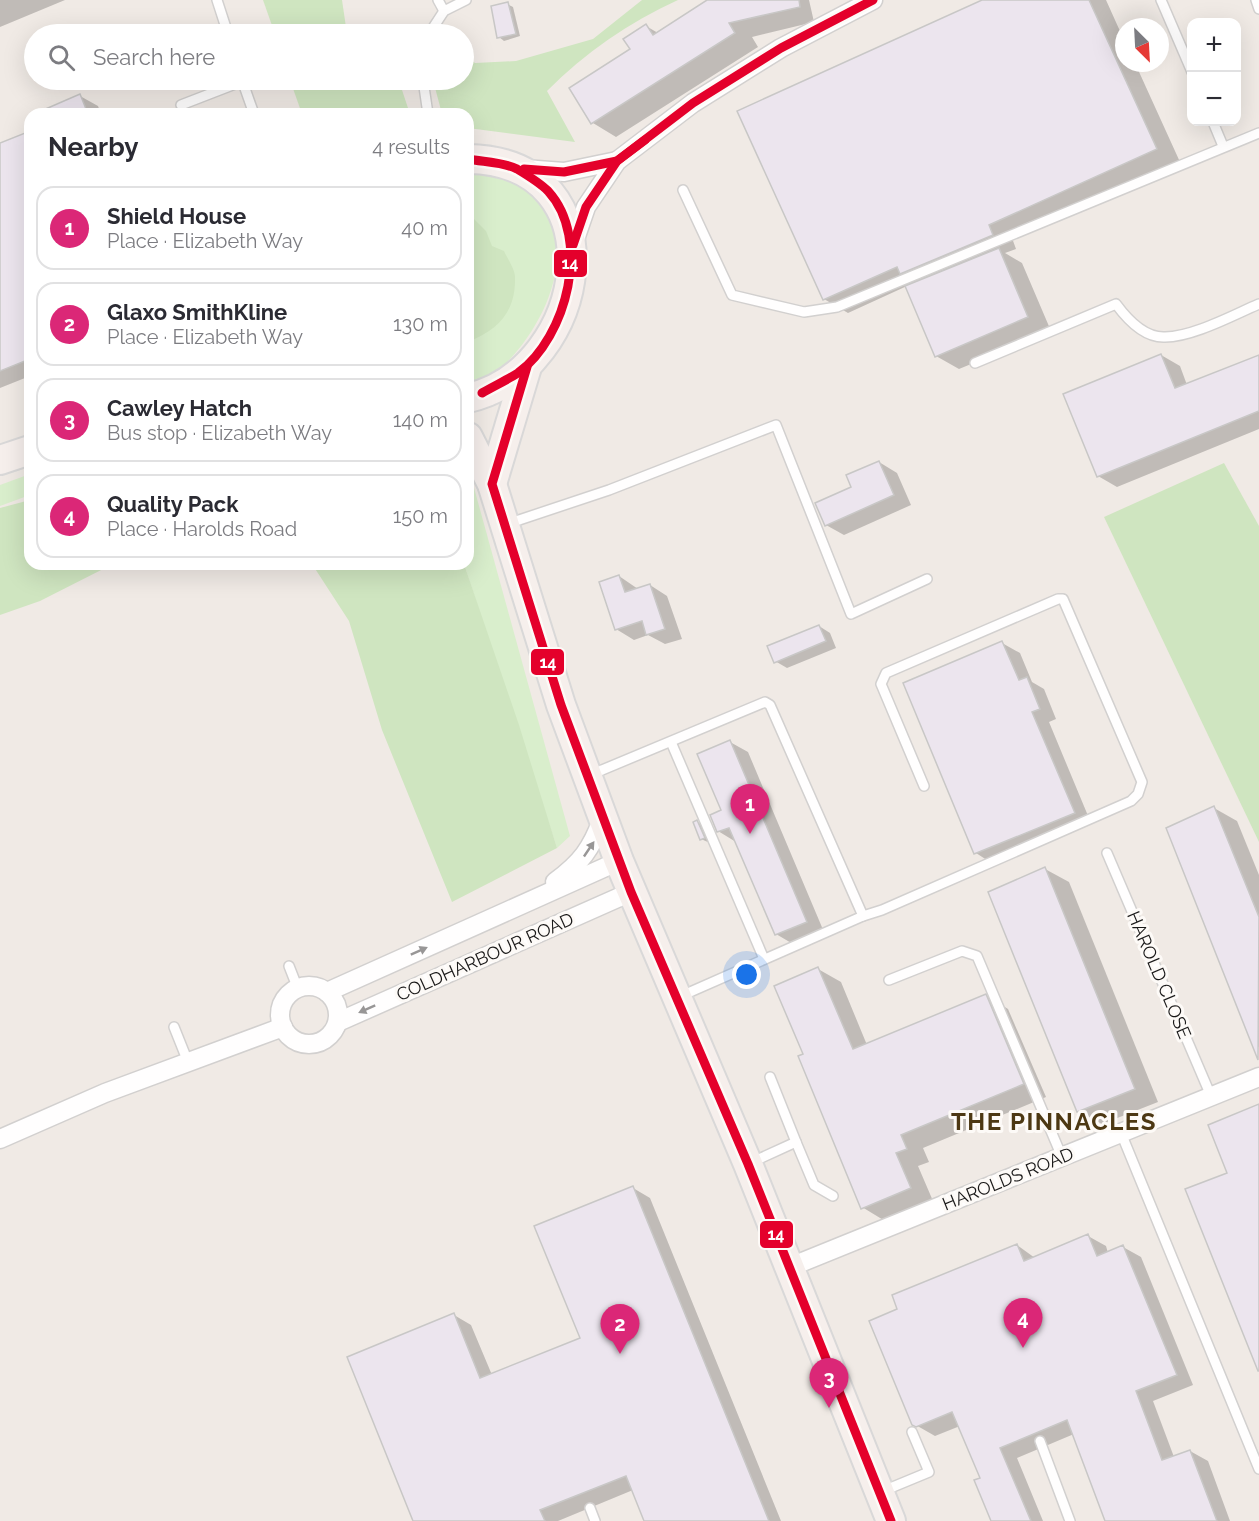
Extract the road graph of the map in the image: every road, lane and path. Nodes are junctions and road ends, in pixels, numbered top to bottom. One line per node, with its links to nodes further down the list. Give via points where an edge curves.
1 (217, 0): 9 (lane)
2 (438, 0): 8 (lane)
3 (466, 0): 8 (lane)
4 (1161, 0): 11 (lane)
5 (1256, 0): 7 (lane)
6 (865, 2): 22 (street, via 693,103)
7 (1259, 9)
8 (444, 11): 10 (lane)
9 (225, 24)
10 (436, 24)
11 (1187, 62)
12 (218, 90): 15 (lane)
13 (246, 90): 16 (lane)
14 (424, 90): 17 (lane)
15 (181, 105)
16 (252, 108)
17 (427, 108)
18 (1215, 126): 20 (lane)
19 (1259, 133): 20 (lane)
20 (1223, 146): 24 (lane, via 837,307 804,312 732,295)
21 (474, 160): 23 (main road)
22 (617, 160): 23 (street, via 564,172); 25 (street, via 586,207)
23 (524, 169): 25 (main road, via 542,183 555,201)
24 (683, 190)
25 (573, 245): 28 (main road, via 569,291 560,316 545,345)
26 (1259, 304): 27 (lane, via 1164,338 1128,320 1116,304)
27 (975, 363)
28 (527, 367): 29 (main road, via 496,388); 33 (main road)
29 (474, 396)
30 (474, 449): 33 (main road)
31 (24, 452): 32 (main road)
32 (0, 460)
33 (492, 484): 34 (main road)
34 (504, 524): 35 (lane, via 609,490 776,425 850,614); 37 (main road, via 561,705)
35 (927, 579)
36 (671, 742): 37 (lane); 44 (lane, via 765,702 770,705); 45 (lane)
37 (588, 776): 39 (main road)
38 (924, 786): 44 (lane, via 881,684 886,673 1063,599 1142,782 1138,794 1131,801)
39 (603, 818): 41 (main road); 43 (street, COLDHARBOUR ROAD, one-way to 39, via 592,848)
40 (1107, 853): 57 (lane, HAROLD CLOSE)
41 (619, 861): 42 (main road); 43 (street, COLDHARBOUR ROAD)
42 (631, 892): 50 (main road); 51 (street, COLDHARBOUR ROAD, one-way to 51)
43 (532, 900): 49 (street, COLDHARBOUR ROAD, one-way to 43)
44 (863, 916): 45 (lane)
45 (764, 959): 50 (lane)
46 (289, 966): 48 (lane)
47 (889, 980): 61 (lane, via 962,951 976,956)
48 (298, 989): 49 (street, via 313,987); 53 (street, via 290,993 281,1009)
49 (327, 992): 51 (street, via 337,1006)
50 (676, 999): 62 (main road)
51 (338, 1022): 53 (street, COLDHARBOUR ROAD, via 330,1036 314,1044 295,1041)
52 (174, 1027): 54 (lane)
53 (283, 1027): 54 (street)
54 (188, 1062): 59 (street)
55 (770, 1077): 60 (lane)
56 (1259, 1077): 57 (street, HAROLDS ROAD)
57 (1211, 1096): 58 (street, HAROLDS ROAD)
58 (1121, 1133): 61 (street, HAROLDS ROAD); 67 (lane)
59 (0, 1139)
60 (796, 1142): 62 (lane); 63 (lane, via 814,1185)
61 (1062, 1157): 64 (street, HAROLDS ROAD)
62 (748, 1164): 64 (main road)
63 (833, 1196)
64 (790, 1267): 68 (main road)
65 (912, 1431): 68 (lane, via 929,1472)
66 (1040, 1441): 72 (lane)
67 (1259, 1469)
68 (880, 1492): 71 (main road)
69 (590, 1508): 70 (lane)
70 (596, 1521)
71 (891, 1521)
72 (1070, 1521)

